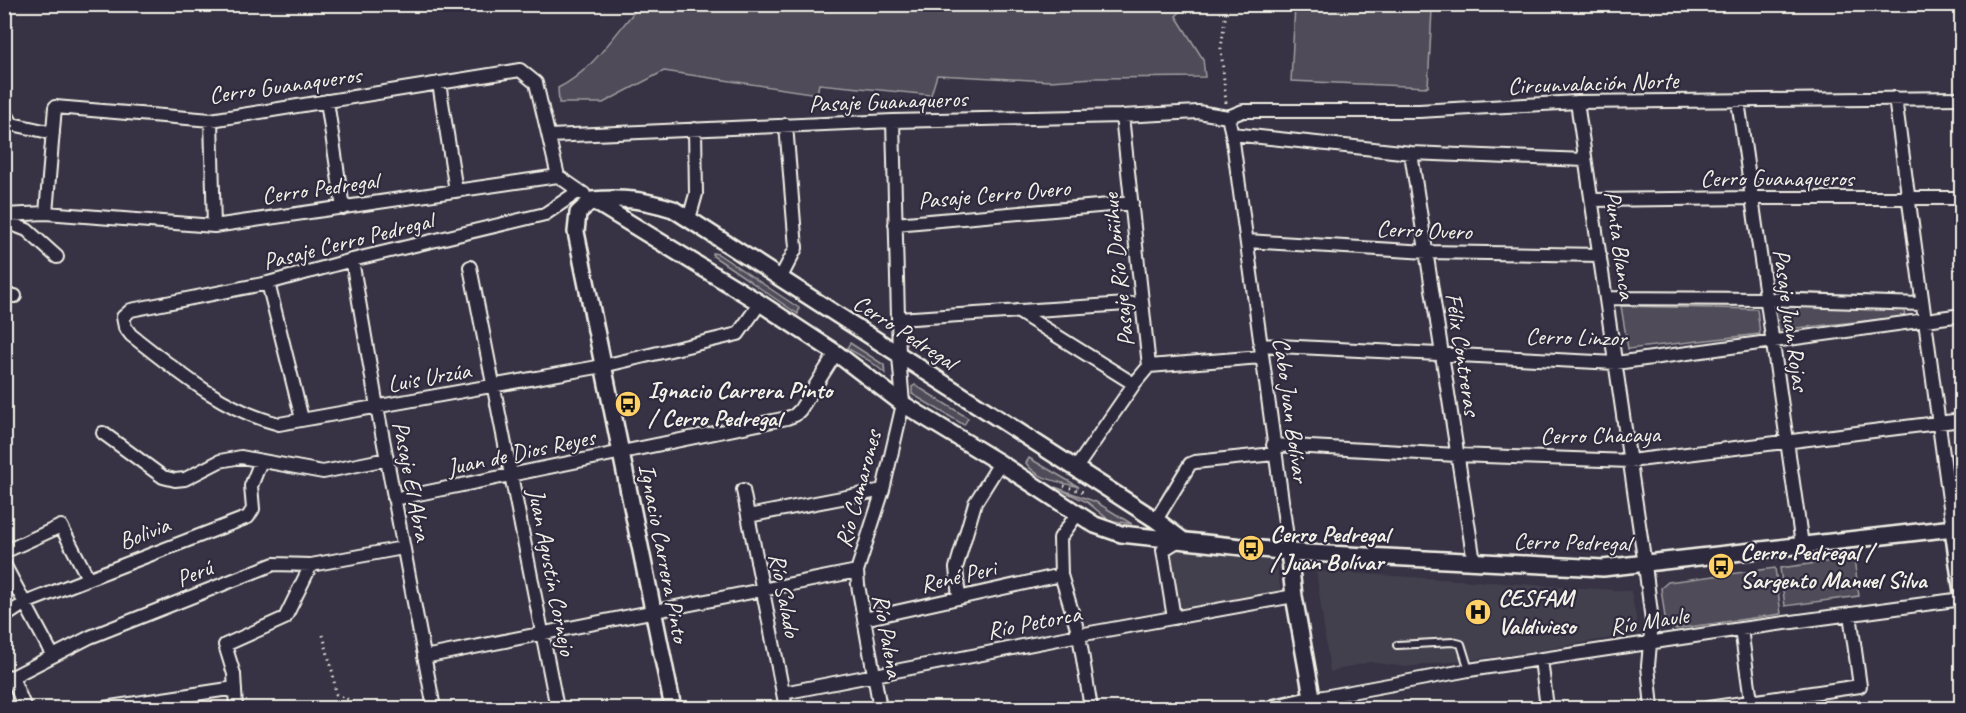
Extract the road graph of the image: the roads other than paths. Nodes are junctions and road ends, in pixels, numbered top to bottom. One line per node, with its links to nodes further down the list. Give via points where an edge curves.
1 (439, 83): 4 (street, Cerro Guanaqueros); 17 (street, Cerro Guanaqueros, via 520,70 536,82); 22 (street)
2 (1894, 98): 3 (street, Circunvalación Norte); 5 (street, Circunvalación Norte); 25 (street)
3 (1962, 98)
4 (327, 101): 10 (street, Cerro Guanaqueros); 29 (street)
5 (1738, 101): 6 (street, Circunvalación Norte); 23 (street, Pasaje Juan Rojas)
6 (1576, 102): 9 (street, Circunvalación Norte, via 1419,111 1243,111); 19 (street, Punta Blanca)
7 (4, 110): 12 (street)
8 (1122, 116): 9 (street, Pasaje Guanaqueros, via 1198,111); 11 (street, Pasaje Guanaqueros); 28 (street, Pasaje Río Doñihue)
9 (1228, 117): 16 (street, Cabo Juan Bolívar)
10 (212, 120): 15 (street, Cerro Guanaqueros, via 55,107); 35 (street)
11 (893, 121): 13 (street, Pasaje Guanaqueros); 34 (street, Río Camarones)
12 (8, 125): 15 (street)
13 (786, 125): 14 (street, Pasaje Guanaqueros); 42 (street, via 796,248)
14 (695, 129): 17 (street, Pasaje Guanaqueros); 32 (street, via 696,194)
15 (52, 132): 30 (street)
16 (1232, 134): 18 (street); 36 (street, Cabo Juan Bolívar)
17 (549, 136): 20 (street)
18 (1411, 153): 19 (street); 37 (street, Félix Contreras)
19 (1585, 160): 27 (street, Punta Blanca)
20 (558, 176): 21 (street, Cerro Pedregal); 22 (street, Cerro Pedregal)
21 (579, 190): 26 (street, Cerro Pedregal); 40 (street, Pasaje Cerro Pedregal, via 545,214)
22 (456, 191): 29 (street, Cerro Pedregal)
23 (1752, 198): 25 (street, Cerro Guanaqueros); 27 (street, Cerro Guanaqueros); 45 (street, Pasaje Juan Rojas)
24 (1962, 198): 25 (street, Cerro Guanaqueros)
25 (1908, 199): 48 (street)
26 (592, 200): 32 (street, Cerro Pedregal, via 644,200); 46 (street, Cerro Pedregal); 60 (street, Ignacio Carrera Pinto, via 578,213 576,232)
27 (1592, 200): 38 (street, Punta Blanca)
28 (1132, 203): 34 (street, Pasaje Cerro Overo); 47 (street, Pasaje Río Doñihue)
29 (343, 208): 35 (street, Cerro Pedregal)
30 (46, 213): 31 (street, Cerro Pedregal); 35 (street, Cerro Pedregal)
31 (4, 215)
32 (689, 219): 42 (street, Cerro Pedregal)
33 (4, 221): 39 (street, via 27,230)
34 (895, 224): 52 (street, Río Camarones)
35 (214, 226)
36 (1246, 241): 37 (street, Cerro Overo); 55 (street, Cabo Juan Bolívar)
37 (1427, 252): 38 (street, Cerro Overo); 57 (street, Félix Contreras)
38 (1600, 255): 44 (street, Punta Blanca)
39 (57, 257)
40 (352, 260): 43 (street, Pasaje Cerro Pedregal); 65 (street, Pasaje El Abra)
41 (470, 267): 63 (street, Juan Agustín Cornejo)
42 (781, 277): 58 (street, Cerro Pedregal)
43 (268, 283): 51 (street, Pasaje Cerro Pedregal, via 131,310); 66 (street)
44 (1606, 298): 45 (street); 59 (street, Punta Blanca)
45 (1767, 299): 48 (street); 54 (street, Pasaje Juan Rojas)
46 (760, 303): 56 (street, Cerro Pedregal); 60 (street, Luis Urzúa, via 738,334)
47 (1142, 303): 49 (street); 61 (street, Pasaje Río Doñihue)
48 (1922, 304): 53 (street)
49 (1017, 311): 52 (street); 62 (street)
50 (1962, 315): 53 (street, Cerro Linzor)
51 (123, 317): 66 (street, Luis Urzúa, via 131,334 209,394 267,421 279,424)
52 (898, 320): 58 (street, Río Camarones)
53 (1925, 321): 54 (street, Cerro Linzor); 68 (street)
54 (1773, 340): 59 (street, Cerro Linzor); 70 (street, Pasaje Juan Rojas)
55 (1260, 351): 57 (street, Cerro Linzor); 61 (street, Cerro Linzor); 71 (street, Cabo Juan Bolívar)
56 (836, 353): 64 (street, Cerro Pedregal); 72 (street, Juan de Dios Reyes, via 795,415)
57 (1442, 353): 59 (street, Cerro Linzor); 73 (street, Félix Contreras)
58 (899, 356): 64 (street, Río Camarones); 78 (street, Cerro Pedregal)
59 (1616, 363): 76 (street, Punta Blanca)
60 (603, 366): 63 (street, Luis Urzúa); 72 (street, Ignacio Carrera Pinto)
61 (1149, 366): 62 (street, Pasaje Río Doñihue)
62 (1134, 384): 78 (street, Pasaje Río Doñihue)
63 (494, 386): 65 (street, Luis Urzúa); 79 (street, Juan Agustín Cornejo)
64 (903, 404): 77 (street, Cerro Pedregal); 81 (street, Río Camarones)
65 (377, 407): 66 (street, Luis Urzúa); 74 (street, Pasaje El Abra)
66 (302, 419)
67 (1962, 420): 68 (street, Cerro Chacaya)
68 (1939, 424): 70 (street, Cerro Chacaya); 86 (street)
69 (103, 433): 75 (street, via 163,477 175,480 220,461 241,457)
70 (1787, 441): 76 (street, Cerro Chacaya); 88 (street, Pasaje Juan Rojas)
71 (1274, 449): 73 (street, Cerro Chacaya); 85 (street, Cerro Chacaya, via 1190,464); 91 (street, Cabo Juan Bolívar)
72 (621, 453): 79 (street, Juan de Dios Reyes); 106 (street, Ignacio Carrera Pinto)
73 (1457, 455): 76 (street, Cerro Chacaya); 93 (street, Félix Contreras)
74 (387, 459): 75 (street, via 323,472); 82 (street, Pasaje El Abra)
75 (261, 461): 99 (street, Bolivia, via 251,486 252,509 248,517)
76 (1630, 461): 96 (street, Punta Blanca)
77 (1000, 463): 83 (street, Cerro Pedregal); 103 (street, via 975,503 956,568)
78 (1076, 468): 85 (street, Cerro Pedregal)
79 (511, 475): 82 (street, Juan de Dios Reyes); 112 (street, Juan Agustín Cornejo)
80 (743, 490): 84 (street, Río Salado)
81 (883, 490): 84 (street); 97 (street, Río Camarones)
82 (394, 499): 89 (street, Pasaje El Abra)
83 (1077, 513): 87 (street, Cerro Pedregal, via 1095,525 1121,534); 98 (street, via 1060,538)
84 (748, 516): 100 (street, Río Salado)
85 (1156, 520): 87 (street, Cerro Pedregal)
86 (1957, 528): 88 (street, Cerro Pedregal); 92 (street)
87 (1181, 539): 91 (street, Cerro Pedregal); 109 (street, via 1162,550)
88 (1802, 545): 96 (street, Cerro Pedregal)
89 (403, 548): 95 (street, Perú); 117 (street, Pasaje El Abra)
90 (4, 552): 99 (street, via 61,526)
91 (1289, 552): 93 (street, Cerro Pedregal); 102 (street, Cabo Juan Bolívar)
92 (1959, 552): 101 (street)
93 (1474, 562): 96 (street, Cerro Pedregal, via 1603,568)
94 (4, 564): 105 (street)
95 (311, 565): 116 (street, Perú, via 274,564 90,637); 122 (street, via 285,618 225,645)
96 (1645, 565): 114 (street, Punta Blanca)
97 (857, 571): 100 (street, Río Camarones); 110 (street, Río Palena)
98 (1061, 575): 103 (street, René Peri); 113 (street)
99 (88, 578): 105 (street, Bolivia)
100 (763, 590): 106 (street, Río Camarones); 123 (street, Río Salado)
101 (1962, 592)
102 (1294, 596): 109 (street, Río Petorca); 124 (street, Cabo Juan Bolívar)
103 (959, 598): 110 (street, René Peri)
104 (1962, 599): 107 (street, Río Maule)
105 (25, 603): 108 (street, Bolivia); 116 (street)
106 (653, 612): 112 (street, Río Camarones); 131 (street, Ignacio Carrera Pinto)
107 (1850, 614): 111 (street, Río Maule); 125 (street, via 1860,686)
108 (4, 617)
109 (1174, 618): 113 (street, Río Petorca)
110 (864, 619): 120 (street, Río Palena)
111 (1741, 629): 114 (street, Río Maule); 125 (street)
112 (542, 634): 117 (street, Río Camarones); 130 (street, Juan Agustín Cornejo)
113 (1079, 635): 120 (street, Río Petorca); 134 (street)
114 (1651, 644): 118 (street, Río Maule); 137 (street, Punta Blanca, via 1648,666)
115 (1397, 645): 119 (lane, via 1461,644)
116 (53, 656): 121 (street, Perú)
117 (424, 657): 129 (street, Pasaje El Abra)
118 (1541, 659): 119 (street, Río Maule); 136 (street)
119 (1469, 670): 124 (street, Río Maule)
120 (874, 674): 123 (street, Río Petorca); 133 (street, Río Palena)
121 (8, 676): 126 (street)
122 (235, 688): 127 (street); 128 (street)
123 (783, 693): 132 (street, Río Salado)
124 (1314, 704): 135 (street, Río Maule)
125 (1752, 705): 138 (street)
126 (25, 708)
127 (104, 708)
128 (236, 708)
129 (434, 708)
130 (557, 708)
131 (672, 708)
132 (786, 708)
133 (880, 708)
134 (1091, 708)
135 (1273, 708)
136 (1546, 708)
137 (1652, 708)
138 (1708, 708)

